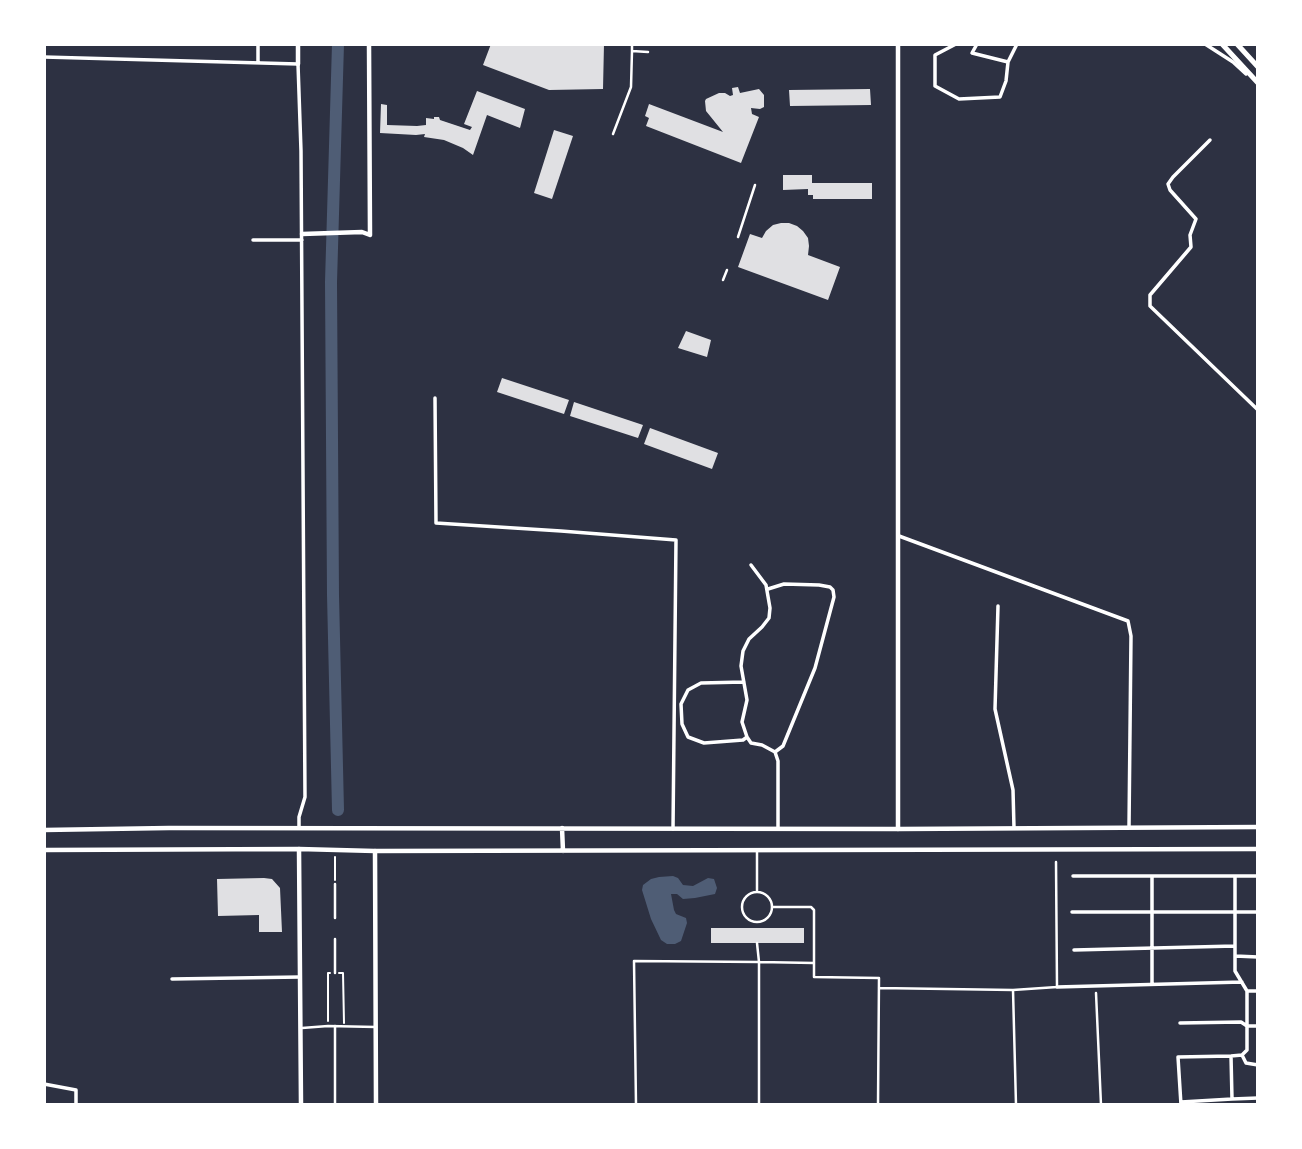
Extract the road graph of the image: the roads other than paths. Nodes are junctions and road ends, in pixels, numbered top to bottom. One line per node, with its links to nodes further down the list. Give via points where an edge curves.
1 (258, 44): 15 (street)
2 (298, 44): 17 (main road)
3 (369, 44): 23 (main road, via 370,235)
4 (632, 44): 12 (street)
5 (898, 44): 30 (main road)
6 (956, 44): 16 (street, via 935,55 935,86 958,99 1000,97)
7 (976, 44): 16 (street, via 972,52)
8 (1017, 44): 16 (street)
9 (1205, 44): 19 (street)
10 (1222, 44): 19 (highway)
11 (1237, 44): 18 (highway)
12 (632, 51): 13 (street); 20 (street, via 631,87)
13 (648, 52)
14 (44, 57): 15 (street)
15 (258, 62): 17 (street)
16 (1008, 62)
17 (298, 64): 23 (street)
18 (1258, 67)
19 (1258, 84)
20 (613, 134)
21 (1210, 141): 29 (street, via 1168,184 1196,219 1191,247 1150,295 1150,306)
22 (755, 186): 24 (street)
23 (302, 237): 25 (street); 39 (street, via 305,797)
24 (738, 237)
25 (253, 240)
26 (727, 270): 27 (street)
27 (723, 280)
28 (435, 398): 42 (street, via 436,523 676,540)
29 (1258, 410)
30 (899, 536): 37 (street, via 1128,621); 44 (main road)
31 (751, 565): 32 (street)
32 (768, 589): 34 (street, via 768,618 743,651); 36 (street, via 784,584 819,585 830,587 834,597 815,668 783,746)
33 (998, 606): 41 (street, via 995,709 1013,790)
34 (744, 682): 35 (street, via 747,699 742,722); 35 (street, via 701,683 688,690 681,704 681,724 688,737 704,743)
35 (747, 737): 36 (street)
36 (775, 752): 43 (street)
37 (1129, 827): 38 (main road); 41 (main road)
38 (1258, 827)
39 (299, 828): 40 (main road); 45 (main road)
40 (562, 828): 42 (main road); 51 (main road)
41 (1014, 828): 44 (main road)
42 (673, 829): 43 (main road)
43 (778, 829): 44 (main road)
44 (898, 829)
45 (44, 830)
46 (299, 849): 48 (main road); 50 (main road); 77 (main road)
47 (1258, 849): 49 (main road)
48 (44, 850)
49 (757, 850): 51 (main road); 58 (street)
50 (375, 851): 51 (main road); 90 (main road)
51 (563, 851)
52 (1056, 862): 81 (street)
53 (1073, 876): 54 (street)
54 (1152, 876): 55 (street); 62 (street)
55 (1235, 876): 56 (street); 60 (street)
56 (1258, 876)
57 (335, 884): 64 (street)
58 (757, 892): 59 (street, via 767,896); 65 (street, via 746,896 741,907 746,918)
59 (772, 907): 65 (street, via 767,918); 75 (street, via 814,910)
60 (1235, 911): 62 (street); 63 (street); 69 (street)
61 (1072, 912): 62 (street)
62 (1152, 912): 70 (street)
63 (1258, 912)
64 (335, 918)
65 (757, 922): 66 (street)
66 (757, 928)
67 (335, 939): 76 (street)
68 (757, 943): 74 (street)
69 (1234, 946): 70 (street); 72 (street)
70 (1152, 948): 71 (street); 80 (street)
71 (1074, 950)
72 (1235, 956): 73 (street); 79 (street, via 1234,971)
73 (1258, 957)
74 (759, 962): 75 (street); 104 (street, via 634,961); 105 (street)
75 (814, 962): 82 (street, via 814,976 879,978)
76 (335, 973)
77 (300, 977): 78 (street); 92 (main road)
78 (172, 979)
79 (1242, 982): 80 (street); 84 (street)
80 (1152, 984): 81 (street)
81 (1057, 987): 83 (street)
82 (879, 988): 83 (street); 106 (street)
83 (1013, 989): 107 (street)
84 (1247, 990): 85 (street); 89 (street)
85 (1258, 991)
86 (1096, 993): 108 (street)
87 (1180, 1023): 89 (street, via 1241,1022)
88 (335, 1026): 90 (street); 92 (street); 102 (street)
89 (1247, 1026): 91 (street); 93 (street, via 1247,1050)
90 (376, 1027): 103 (main road)
91 (1258, 1027)
92 (300, 1028): 101 (main road)
93 (1242, 1055): 94 (street); 95 (street, via 1246,1063)
94 (1231, 1056): 98 (street); 99 (street, via 1178,1057)
95 (1258, 1065)
96 (44, 1084): 100 (street, via 76,1090)
97 (1258, 1098): 98 (street)
98 (1232, 1099): 99 (street)
99 (1181, 1104)
100 (76, 1105)
101 (301, 1105)
102 (335, 1105)
103 (376, 1105)
104 (636, 1105)
105 (759, 1105)
106 (878, 1105)
107 (1016, 1105)
108 (1101, 1105)

